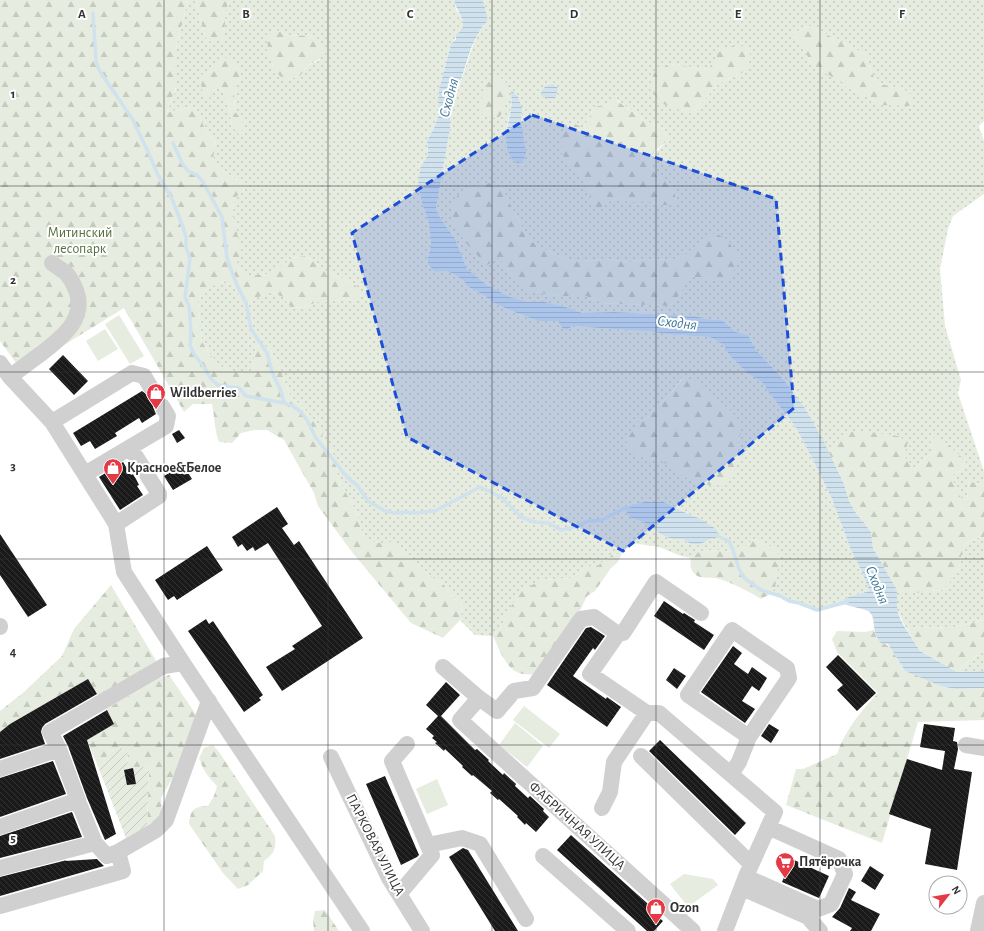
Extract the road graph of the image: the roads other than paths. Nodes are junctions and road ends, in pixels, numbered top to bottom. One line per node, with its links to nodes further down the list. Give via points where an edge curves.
1 (52, 263): 3 (street, via 67,274 74,284 80,305 78,314 63,337)
2 (0, 362): 3 (street)
3 (10, 377): 6 (street)
4 (150, 386): 6 (street, via 144,376 132,373)
5 (162, 406): 7 (street, via 168,416 166,426)
6 (52, 422): 8 (street)
7 (130, 447): 8 (street); 9 (street, via 159,496)
8 (85, 474): 9 (street)
9 (116, 524): 12 (street, via 124,572)
10 (701, 612): 11 (street, via 656,582 623,633)
11 (618, 634): 14 (street, via 594,617 581,619 533,688 514,692 497,711); 16 (street, via 590,674)
12 (183, 663): 15 (street); 21 (street, via 164,666 50,732)
13 (443, 667): 14 (street)
14 (479, 698): 40 (street, ФАБРИЧНАЯ УЛИЦА, via 460,720)
15 (209, 701): 32 (street, via 166,820 156,830); 41 (street)
16 (646, 713): 25 (street, via 659,713); 27 (street, via 614,762 610,792)
17 (749, 737): 17 (street, via 789,678 787,668 732,630 688,695); 25 (street)
18 (407, 744): 31 (street, via 392,761)
19 (966, 745): 20 (street)
20 (984, 748)
21 (59, 749): 24 (street); 26 (street)
22 (642, 756): 35 (street)
23 (331, 757): 36 (street, ПАРКОВАЯ УЛИЦА)
24 (0, 769)
25 (731, 774): 29 (street, via 775,812)
26 (78, 801): 28 (street); 30 (street)
27 (602, 808)
28 (0, 826)
29 (768, 827): 35 (street); 35 (street, via 839,859 845,874 831,904 818,910)
30 (95, 843): 32 (street, via 107,856); 34 (street)
31 (428, 845): 36 (street, via 432,855); 39 (street, via 462,838 480,844)
32 (118, 852): 38 (street, via 123,871)
33 (543, 856): 43 (street)
34 (0, 868)
35 (746, 876): 44 (street); 45 (street, via 808,917)
36 (399, 894): 42 (street, ПАРКОВАЯ УЛИЦА)
37 (984, 903): 46 (street)
38 (0, 906)
39 (526, 919)
40 (683, 928)
41 (362, 931)
42 (422, 931)
43 (628, 931)
44 (725, 931)
45 (820, 931)
46 (978, 931)

